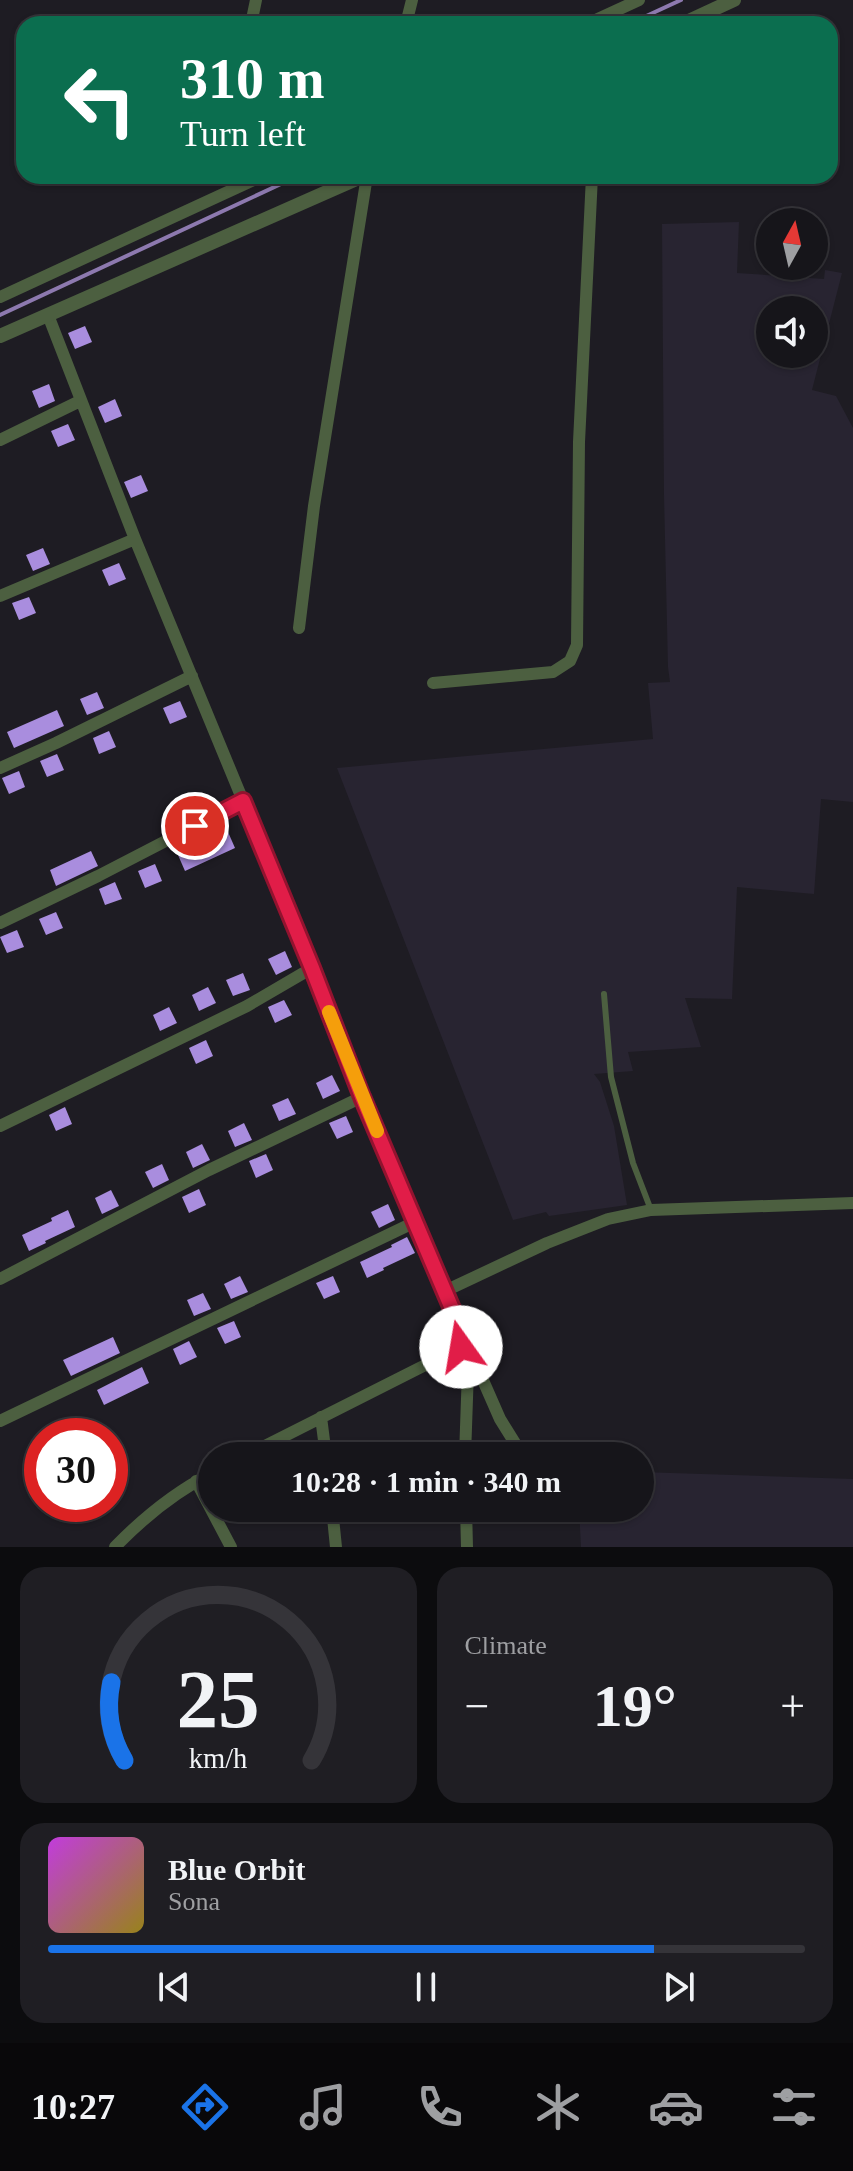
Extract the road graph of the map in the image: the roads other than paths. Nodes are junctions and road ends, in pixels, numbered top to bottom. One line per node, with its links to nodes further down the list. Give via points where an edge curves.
1 (639, 0): 3 (street)
2 (734, 0): 4 (street)
3 (604, 16)
4 (699, 16)
5 (240, 184): 9 (street)
6 (347, 184): 10 (street)
7 (364, 184): 16 (street)
8 (592, 184): 18 (street, via 579,442 577,645 570,661 553,672)
9 (0, 297)
10 (48, 315): 11 (street); 12 (street)
11 (0, 336)
12 (80, 401): 13 (street); 14 (street)
13 (0, 440)
14 (135, 539): 15 (street); 17 (street)
15 (0, 596)
16 (299, 628)
17 (192, 676): 19 (street); 20 (street)
18 (433, 683)
19 (0, 768)
20 (243, 801): 21 (street); 22 (street)
21 (0, 923)
22 (312, 968): 24 (street); 25 (street, via 247,1006)
23 (604, 994): 27 (lane, via 611,1077)
24 (362, 1097): 28 (street); 29 (street)
25 (0, 1126)
26 (853, 1203): 27 (street)
27 (651, 1210): 30 (street, via 547,1243)
28 (415, 1222): 30 (street); 33 (street)
29 (0, 1279)
30 (445, 1291): 31 (street)
31 (463, 1342): 32 (street); 36 (street, via 468,1370); 37 (street)
32 (321, 1417): 34 (street); 35 (street)
33 (0, 1421)
34 (272, 1442)
35 (324, 1442)
36 (465, 1442)
37 (514, 1442)
38 (196, 1481): 41 (street, via 164,1501); 42 (street)
39 (333, 1522): 43 (street)
40 (466, 1522): 44 (street)
41 (115, 1547)
42 (231, 1547)
43 (336, 1547)
44 (467, 1547)

